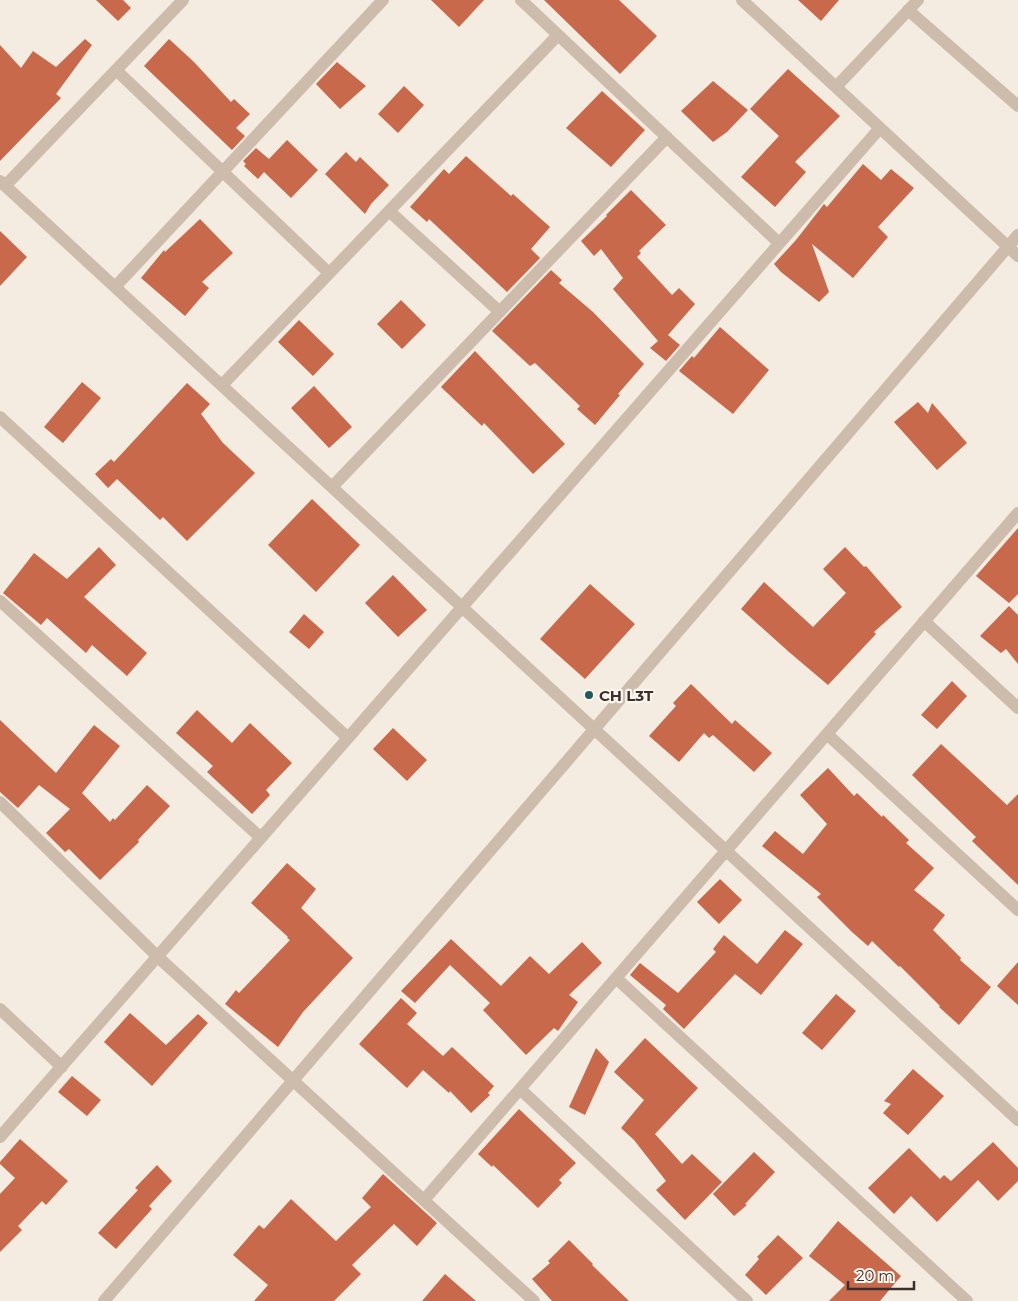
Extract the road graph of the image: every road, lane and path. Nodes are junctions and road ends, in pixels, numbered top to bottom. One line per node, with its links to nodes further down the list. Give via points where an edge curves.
1 (183, 0): 8 (street)
2 (383, 0): 13 (street)
3 (521, 0): 7 (street)
4 (742, 0): 9 (street)
5 (918, 0): 6 (street)
6 (908, 10): 9 (street); 10 (street)
7 (558, 35): 12 (street); 15 (street)
8 (116, 70): 13 (street); 14 (street)
9 (836, 87): 11 (street)
10 (1018, 106)
11 (880, 128): 17 (street); 18 (street)
12 (667, 137): 17 (street); 22 (street)
13 (223, 172): 20 (street); 21 (street)
14 (3, 183): 21 (street)
15 (389, 211): 20 (street); 22 (street)
16 (1018, 235): 18 (street)
17 (779, 243): 28 (street)
18 (1008, 247): 19 (street); 31 (street)
19 (1018, 256)
20 (329, 273): 23 (street)
21 (115, 287): 23 (street)
22 (500, 312): 25 (street)
23 (222, 385): 25 (street)
24 (0, 417): 33 (street)
25 (332, 487): 28 (street)
26 (1018, 513): 29 (street)
27 (0, 601): 35 (street)
28 (462, 608): 31 (street); 33 (street)
29 (924, 621): 30 (street); 32 (street)
30 (1018, 708)
31 (594, 729): 36 (street); 42 (street)
32 (827, 734): 36 (street); 37 (street)
33 (348, 738): 35 (street)
34 (0, 802): 38 (street)
35 (261, 838): 38 (street)
36 (726, 850): 39 (street); 44 (street)
37 (1018, 910)
38 (158, 957): 41 (street); 42 (street)
39 (616, 978): 43 (street); 50 (street)
40 (0, 1009): 41 (street)
41 (62, 1067): 45 (street)
42 (293, 1080): 46 (street); 47 (street)
43 (520, 1089): 46 (street); 49 (street)
44 (1018, 1120)
45 (0, 1137)
46 (424, 1200): 48 (street)
47 (104, 1301)
48 (534, 1301)
49 (747, 1301)
50 (967, 1301)

